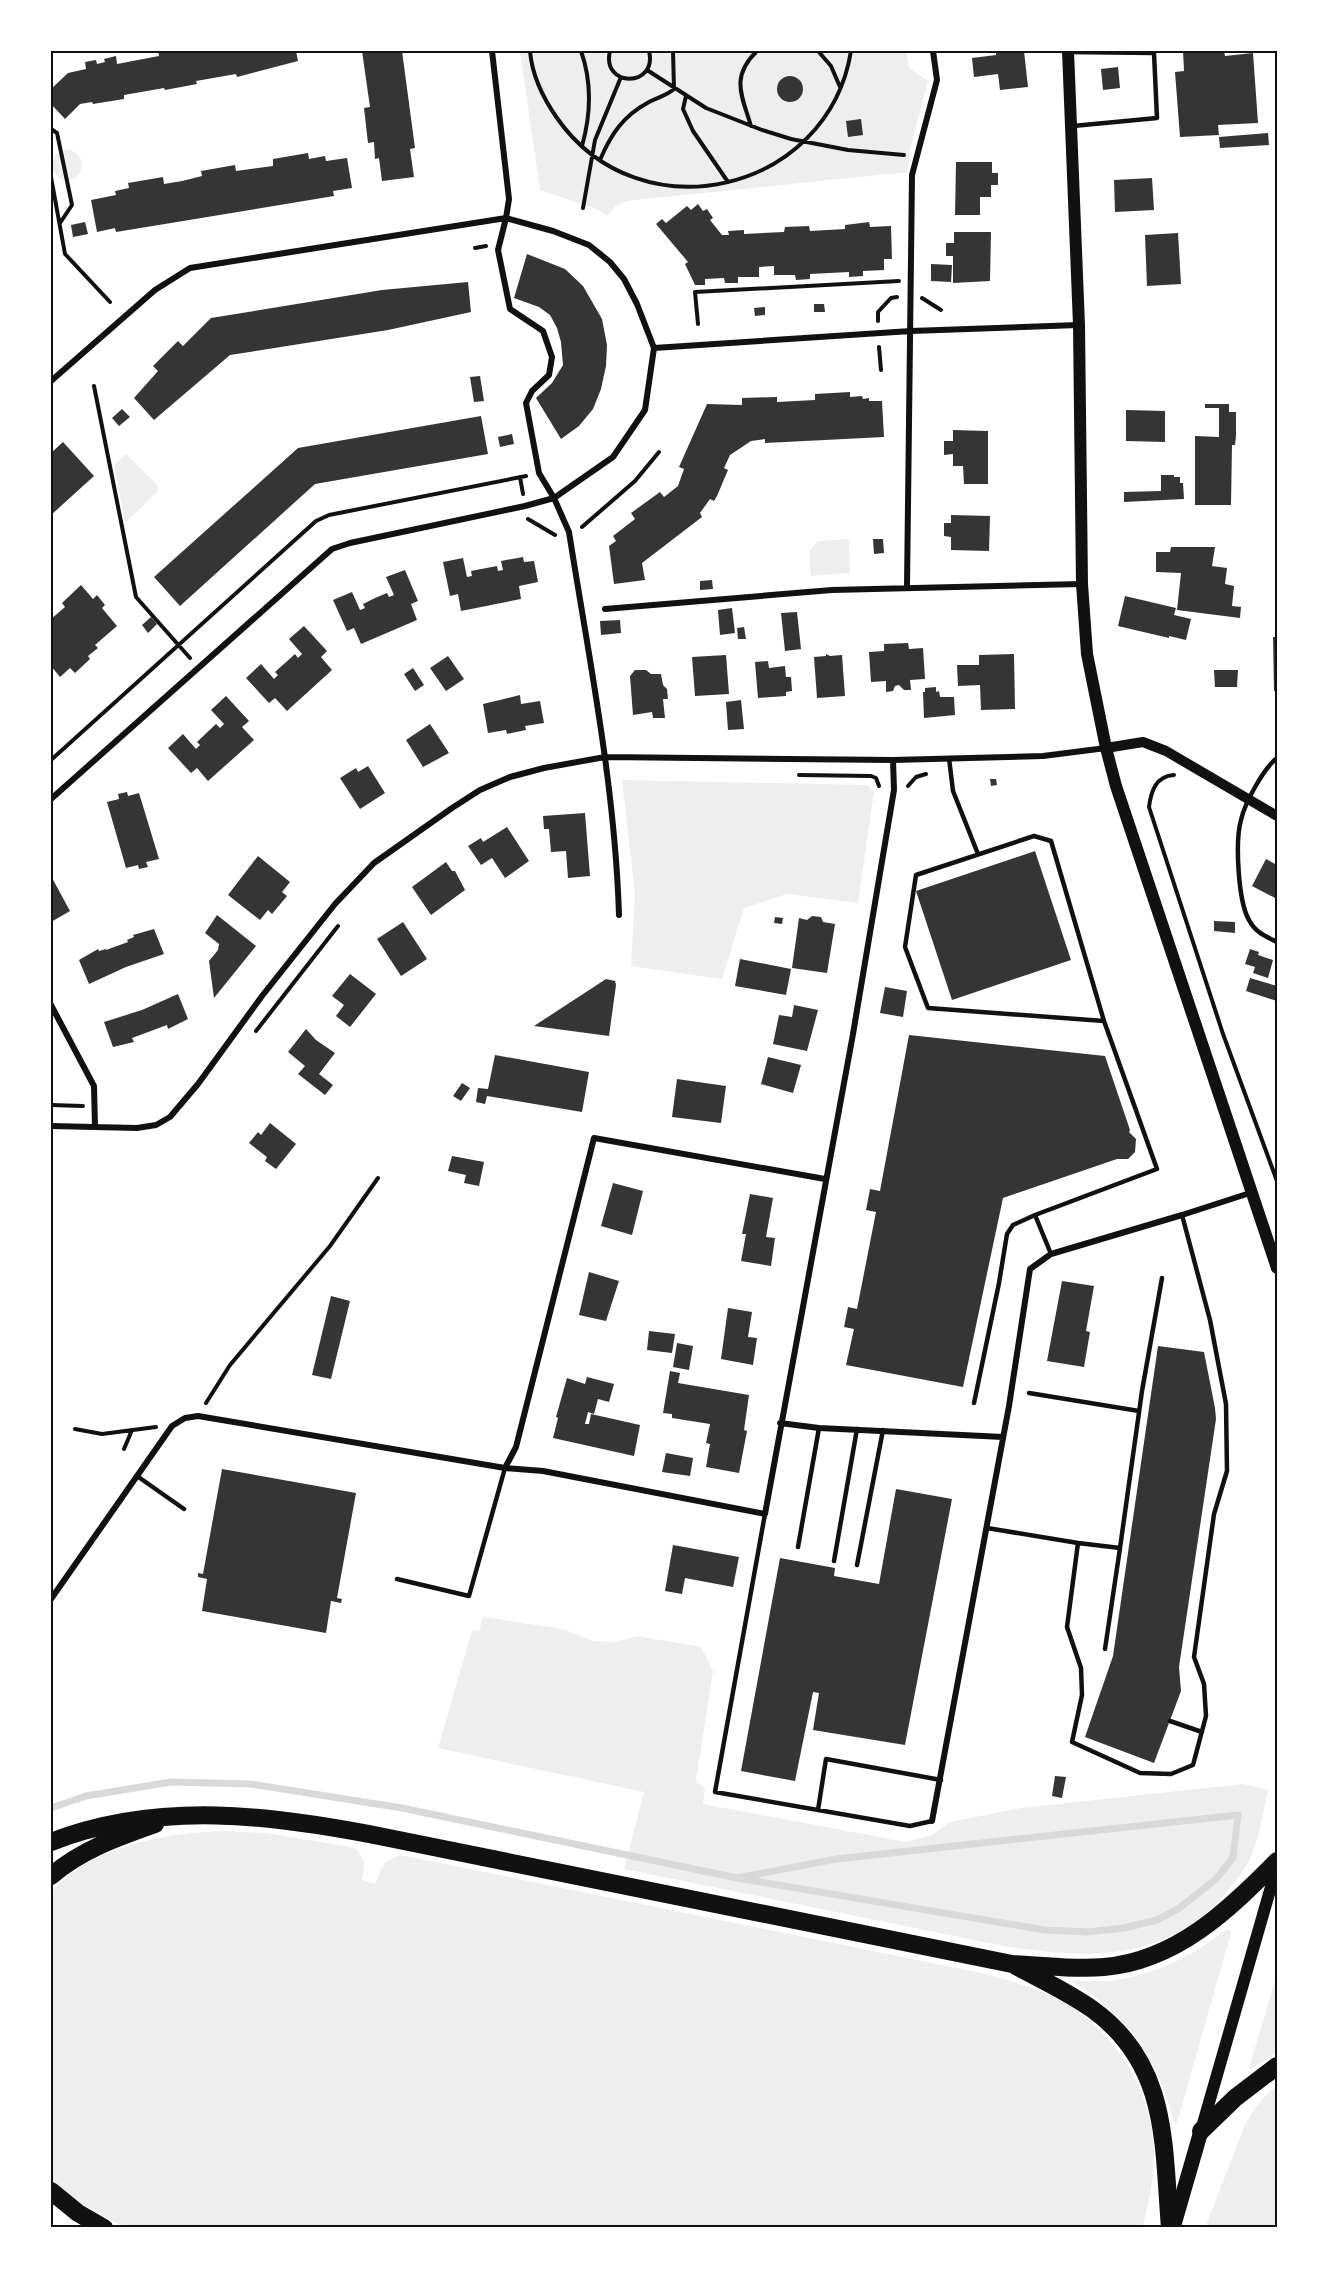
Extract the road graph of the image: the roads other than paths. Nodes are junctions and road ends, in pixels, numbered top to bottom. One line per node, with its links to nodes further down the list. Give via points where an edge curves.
1 (492, 51): 5 (street, via 507,175)
2 (933, 51): 7 (street, via 937,80 912,175)
3 (1068, 52): 4 (main road); 4 (lane, via 1154,53 1157,118)
4 (1071, 126): 6 (main road)
5 (506, 218): 8 (street, via 589,245 610,262 637,304); 9 (street, via 190,268 155,290); 10 (street, via 498,250 510,309 543,331 552,357 549,375 526,403 538,473)
6 (1079, 325): 7 (street); 11 (main road)
7 (911, 331): 8 (street); 12 (street)
8 (654, 348): 10 (street, via 645,410 613,457)
9 (51, 381)
10 (554, 498): 15 (street, via 569,532); 19 (street, via 332,549)
11 (1082, 584): 12 (street); 14 (main road, via 1087,654)
12 (907, 587): 13 (street)
13 (605, 609)
14 (1106, 748): 16 (street, via 1043,756); 20 (street, via 1143,742 1166,751); 30 (main road)
15 (605, 757): 18 (street); 23 (street, via 617,854); 28 (street, via 510,777 480,790 374,863 335,904 170,1117 156,1125 137,1128)
16 (949, 758): 18 (street); 22 (lane, via 953,791)
17 (1277, 758): 20 (lane)
18 (893, 760): 29 (street, via 894,790 886,843)
19 (51, 799)
20 (1249, 800): 21 (street); 24 (lane, via 1240,822 1238,872 1242,900 1248,919 1259,934)
21 (1277, 816)
22 (978, 854): 26 (lane, via 1034,836 1051,841); 26 (lane, via 916,875 905,947 928,1008)
23 (619, 915)
24 (1277, 942)
25 (51, 1005): 28 (street, via 94,1086)
26 (1104, 1021): 31 (lane, via 1157,1169)
27 (51, 1126): 28 (street)
28 (94, 1127)
29 (825, 1179): 39 (street); 44 (street, via 594,1138 516,1447)
30 (1253, 1192): 32 (street); 34 (main road)
31 (1035, 1215): 33 (lane); 37 (lane, via 1013,1225 1006,1234)
32 (1182, 1215): 33 (street); 58 (lane, via 1210,1320 1226,1404 1227,1471 1214,1514 1194,1657 1204,1683 1206,1716)
33 (1051, 1254): 43 (street, via 1030,1269)
34 (1277, 1268)
35 (1162, 1278): 38 (lane)
36 (1029, 1393): 38 (lane)
37 (974, 1403)
38 (1139, 1411): 51 (lane)
39 (780, 1424): 40 (street); 47 (street)
40 (819, 1428): 41 (street); 50 (lane)
41 (857, 1429): 42 (street); 52 (lane)
42 (883, 1430): 43 (street); 53 (lane)
43 (1003, 1437): 48 (street)
44 (506, 1468): 45 (street, via 198,1416 172,1426); 47 (street, via 543,1471); 54 (lane, via 469,1596)
45 (137, 1476): 46 (lane); 55 (street)
46 (184, 1509)
47 (765, 1514): 60 (lane, via 715,1792)
48 (987, 1528): 49 (lane); 59 (street)
49 (1078, 1543): 51 (lane); 58 (lane, via 1067,1627 1082,1668 1082,1695 1072,1742 1140,1773 1171,1774 1193,1766)
50 (798, 1547)
51 (1120, 1548): 56 (lane)
52 (834, 1561)
53 (857, 1565)
54 (397, 1579)
55 (51, 1599)
56 (1105, 1649)
57 (1170, 1721): 58 (lane)
58 (1202, 1732)
59 (941, 1780): 60 (lane, via 826,1759); 62 (street)
60 (818, 1810): 62 (lane, via 910,1826)
61 (180, 1816): 63 (highway, via 129,1820); 66 (highway, via 114,1838 72,1859); 67 (highway, via 279,1819 349,1830)
62 (932, 1821)
63 (51, 1842)
64 (1277, 1861): 67 (highway, via 1208,1924 1149,1958 1084,1968)
65 (1277, 1866): 69 (main road)
66 (51, 1876)
67 (1012, 1964): 72 (highway, via 1093,2010 1126,2039 1136,2055 1154,2091 1162,2126)
68 (1277, 2066): 69 (highway)
69 (1201, 2131): 72 (main road)
70 (51, 2191): 71 (highway)
71 (104, 2228)
72 (1171, 2228)

